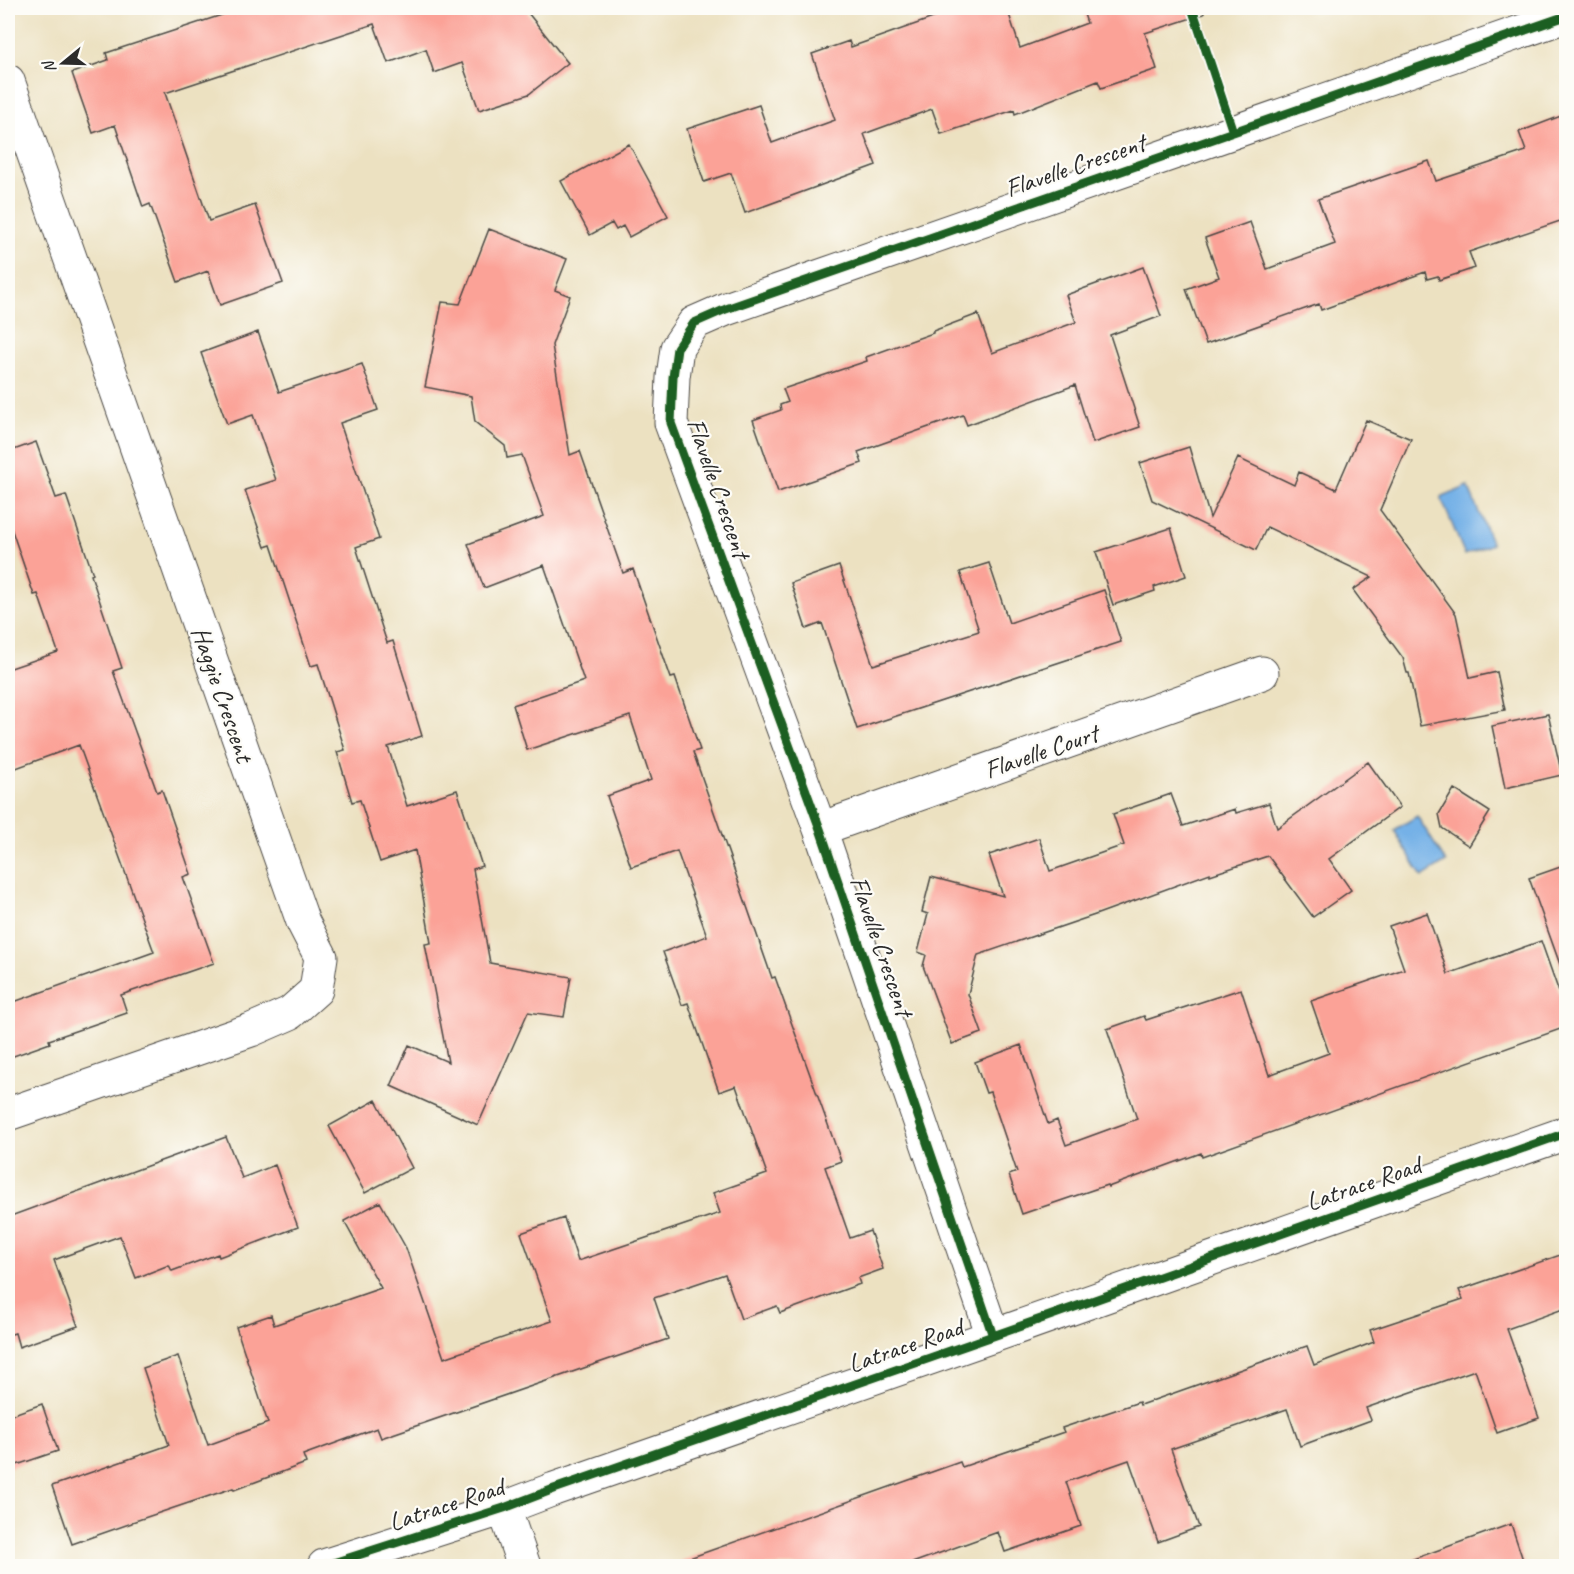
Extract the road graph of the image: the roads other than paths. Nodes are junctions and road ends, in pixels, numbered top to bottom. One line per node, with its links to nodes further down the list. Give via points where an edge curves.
1 (1566, 16): 4 (street, Flavelle Crescent, via 694,323 677,348 671,423)
2 (8, 81): 5 (street, Haggie Crescent, via 299,911 321,957 316,990 290,1013)
3 (1262, 673): 4 (street, Flavelle Court)
4 (820, 829): 7 (street, Flavelle Crescent)
5 (8, 1114)
6 (1566, 1133): 7 (street, Latrace Road)
7 (993, 1336): 8 (street, Latrace Road)
8 (504, 1508): 9 (street, Latrace Road); 10 (street)
9 (324, 1566)
10 (524, 1566)

